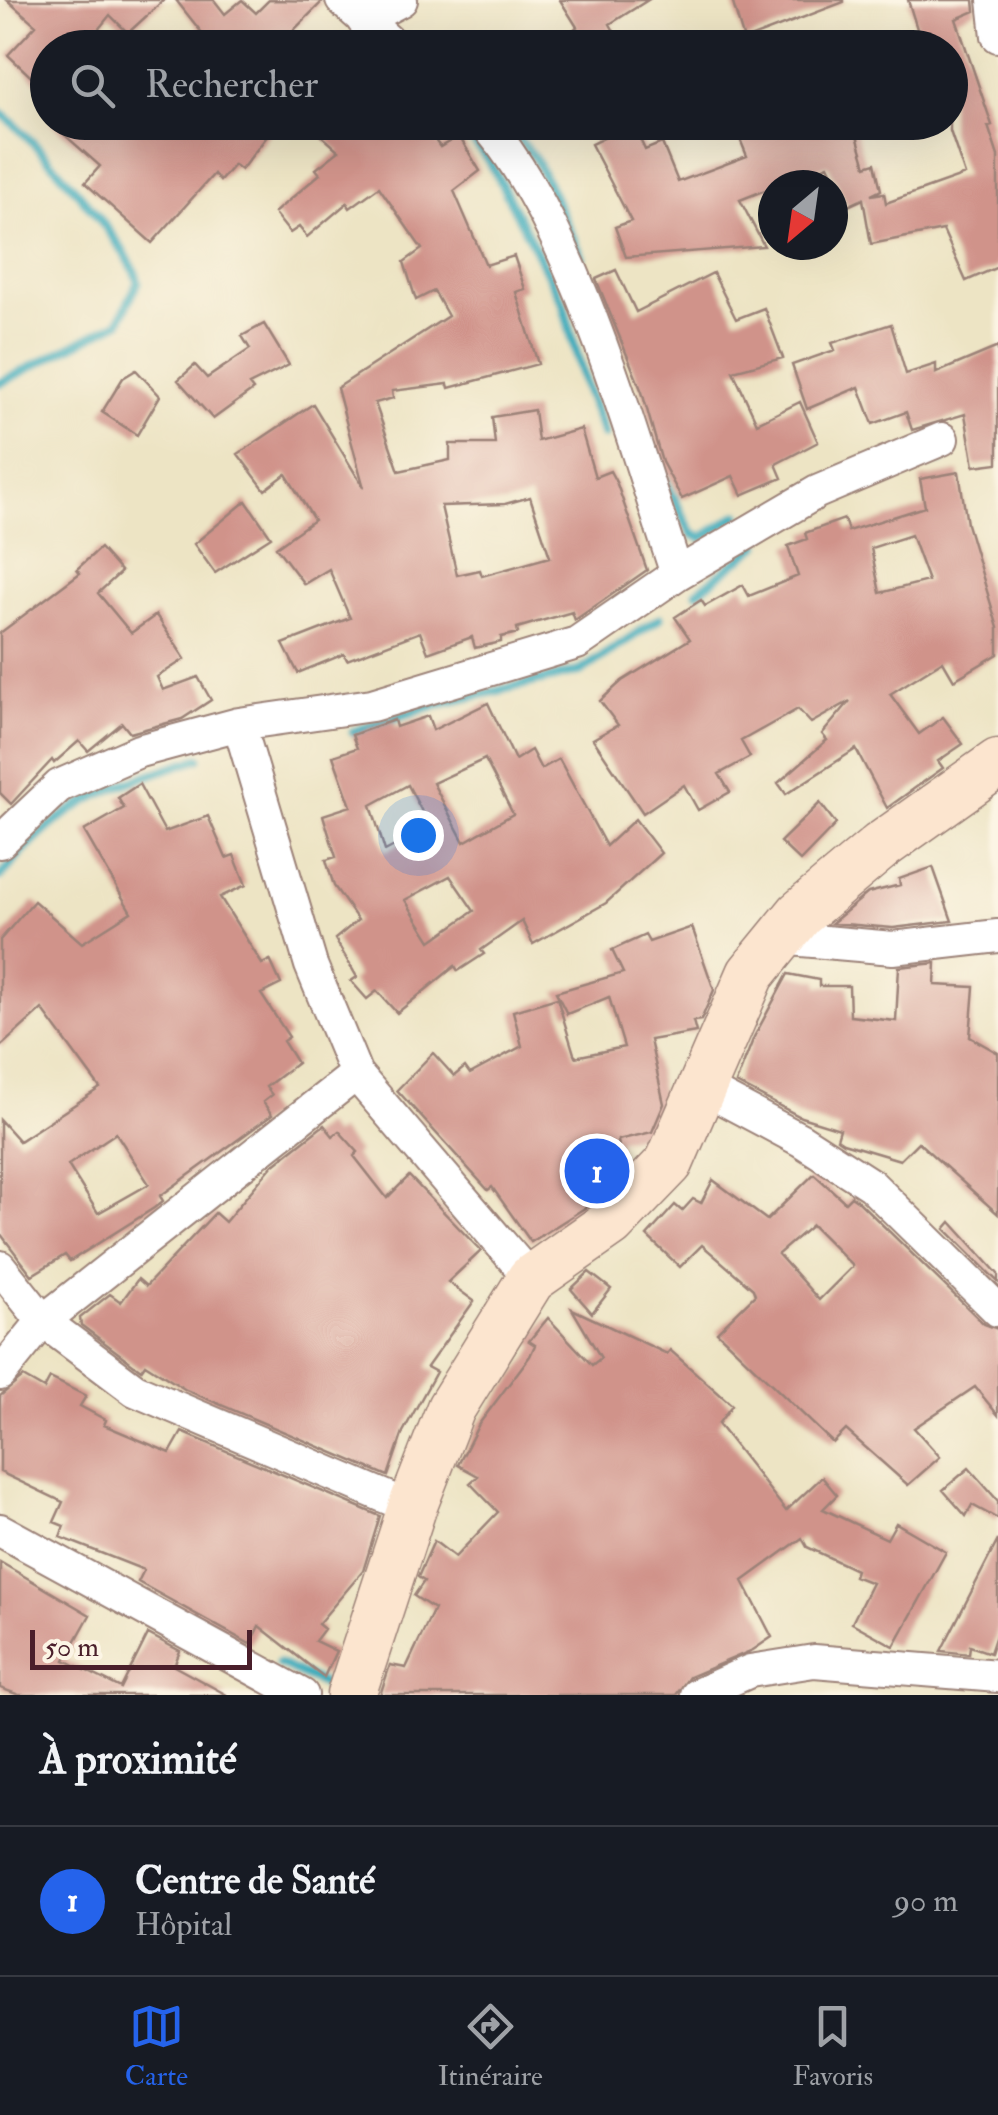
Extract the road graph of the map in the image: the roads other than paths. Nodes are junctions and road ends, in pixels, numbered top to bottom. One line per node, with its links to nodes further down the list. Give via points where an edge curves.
1 (401, 0): 3 (street)
2 (994, 0): 5 (street)
3 (353, 10): 4 (street)
4 (376, 30)
5 (998, 36)
6 (496, 140): 8 (street, via 540,207 583,304)
7 (942, 439): 8 (street, via 817,492)
8 (677, 574): 9 (street, via 577,644 372,704)
9 (238, 724): 11 (street, via 139,750 59,786); 14 (street, via 311,964)
10 (998, 763): 13 (main road, via 881,846)
11 (0, 842)
12 (998, 936): 13 (street, via 893,948)
13 (779, 938): 15 (main road, via 752,974)
14 (356, 1074): 17 (street); 19 (street)
15 (704, 1089): 17 (main road, via 669,1163 611,1222); 18 (street, via 871,1185)
16 (0, 1268): 19 (street)
17 (531, 1278): 21 (main road, via 451,1408)
18 (998, 1310)
19 (43, 1321): 20 (street); 21 (street, via 136,1390)
20 (0, 1374)
21 (412, 1508): 26 (main road)
22 (0, 1530): 25 (street)
23 (998, 1676): 24 (street)
24 (921, 1681): 27 (street, via 814,1661 750,1672)
25 (302, 1695)
26 (350, 1695)
27 (697, 1695)

